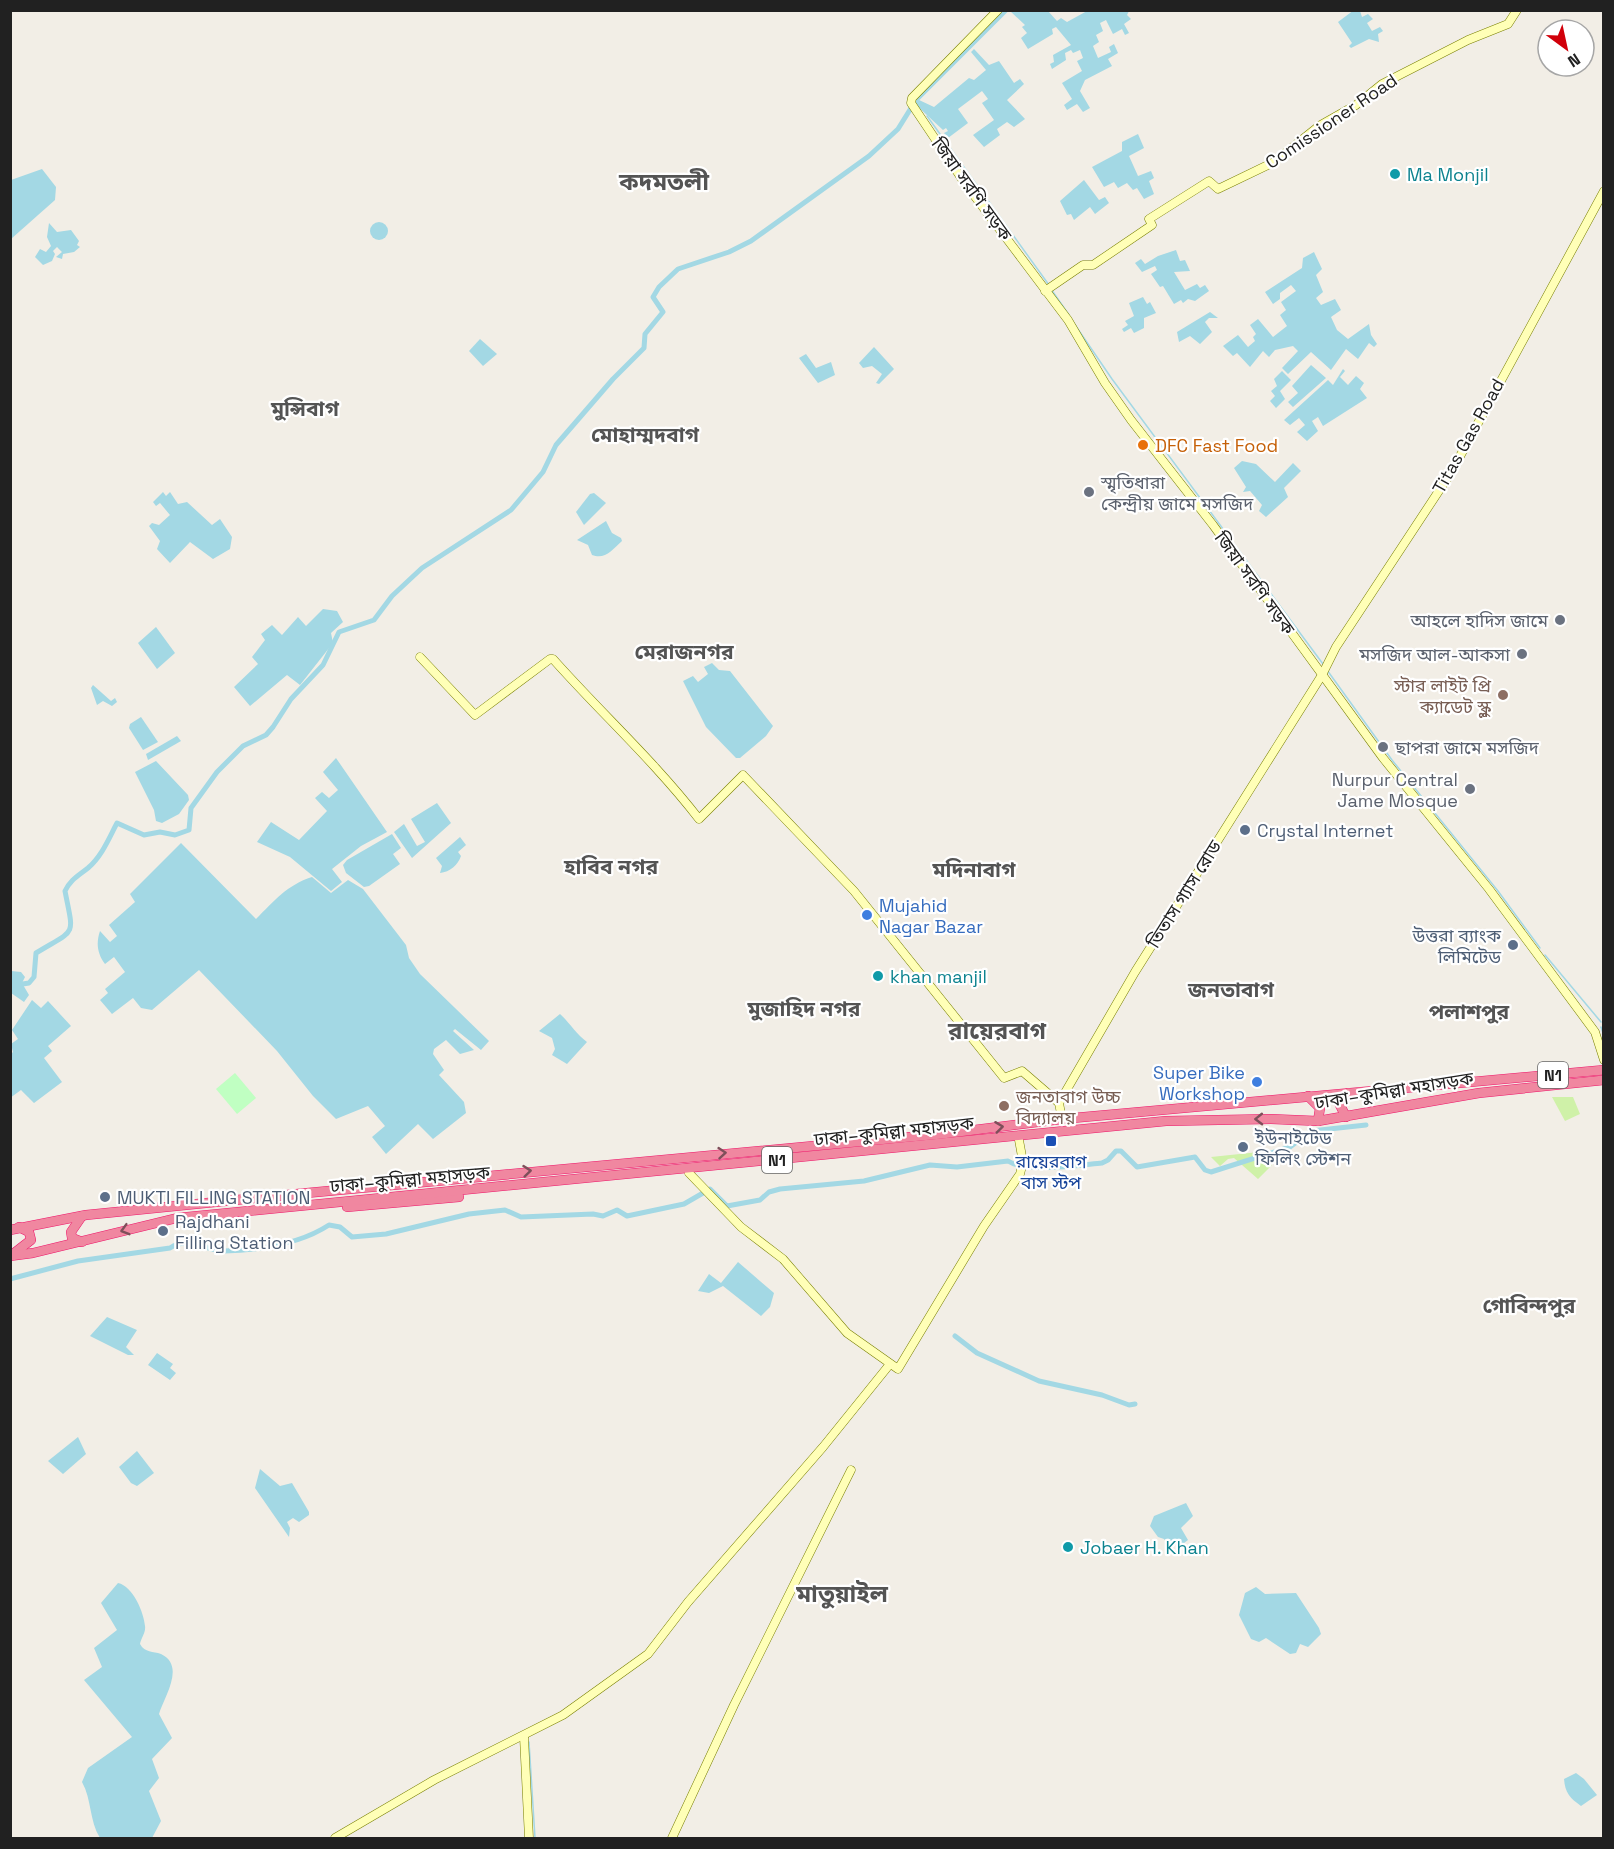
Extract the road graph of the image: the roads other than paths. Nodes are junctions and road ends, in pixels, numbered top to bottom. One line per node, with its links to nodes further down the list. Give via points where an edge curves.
1 (998, 10): 4 (street, জিয়া সরণি সড়ক, via 910,102)
2 (1517, 10): 4 (street, Comissioner Road, via 1508,24 1468,40 1378,87 1274,162 1218,189 1209,182 1149,219 1152,225 1093,265 1083,266)
3 (1604, 191): 6 (street, Titas Gas Road, via 1452,471 1380,577)
4 (1045, 291): 6 (street, জিয়া সরণি সড়ক, via 1126,412)
5 (420, 657): 12 (street, via 475,715 553,659 654,762 699,819 743,775 854,891 1004,1078 1022,1071)
6 (1324, 670): 7 (street, জিয়া সরণি সড়ক, via 1383,758 1489,889 1594,1032); 12 (street, তিতাস গ্যাস রোড)
7 (1604, 1060)
8 (1604, 1070): 10 (highway, ঢাকা–কুমিল্লা মহাসড়ক / N1)
9 (1604, 1082): 13 (highway, ঢাকা–কুমিল্লা মহাসড়ক / N1, via 1479,1092)
10 (1348, 1093): 11 (highway, ঢাকা–কুমিল্লা মহাসড়ক / N1); 13 (highway, via 1339,1103)
11 (1308, 1096): 14 (highway, ঢাকা–কুমিল্লা মহাসড়ক / N1); 15 (highway, via 1320,1108)
12 (1059, 1103): 14 (street)
13 (1346, 1117): 15 (highway, ঢাকা–কুমিল্লা মহাসড়ক / N1)
14 (1062, 1119): 19 (highway, ঢাকা–কুমিল্লা মহাসড়ক / N1, one-way to 14, via 942,1134)
15 (1318, 1121): 16 (highway, ঢাকা–কুমিল্লা মহাসড়ক / N1, one-way to 16, via 1166,1121)
16 (1100, 1128): 17 (highway); 20 (highway, ঢাকা–কুমিল্লা মহাসড়ক / N1)
17 (1019, 1140): 18 (highway); 24 (street, via 1023,1161 1020,1174 898,1369)
18 (689, 1173): 20 (highway, via 430,1200); 24 (street, via 741,1227 783,1259 847,1333)
19 (82, 1216): 21 (highway, ঢাকা–কুমিল্লা মহাসড়ক / N1); 22 (highway, via 71,1232 72,1238)
20 (207, 1216): 22 (highway, ঢাকা–কুমিল্লা মহাসড়ক / N1, one-way to 22, via 177,1218)
21 (15, 1228): 23 (highway, via 28,1232 31,1240)
22 (82, 1242): 23 (highway, ঢাকা–কুমিল্লা মহাসড়ক / N1)
23 (10, 1256)
24 (890, 1364): 26 (street, via 688,1602 652,1650 563,1715)
25 (851, 1470): 29 (street)
26 (524, 1737): 27 (street, via 434,1780); 28 (street)
27 (335, 1839)
28 (529, 1839)
29 (672, 1839)

